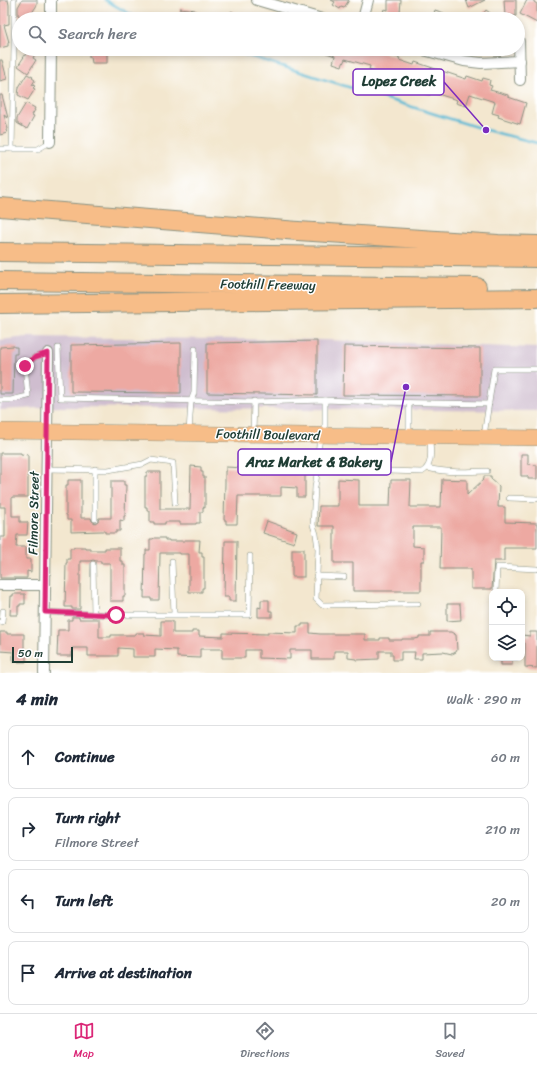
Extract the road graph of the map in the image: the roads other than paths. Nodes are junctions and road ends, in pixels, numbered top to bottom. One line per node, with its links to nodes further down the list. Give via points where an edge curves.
1 (14, 0): 5 (lane)
2 (52, 0): 6 (street)
3 (257, 0): 7 (street)
4 (368, 0): 8 (street)
5 (14, 12)
6 (51, 12)
7 (298, 12)
8 (365, 12)
9 (14, 56): 17 (lane)
10 (51, 56): 15 (street)
11 (446, 56): 13 (street, via 482,63)
12 (520, 56): 13 (street)
13 (520, 61): 14 (street)
14 (520, 80)
15 (50, 142): 17 (lane, via 38,149)
16 (0, 149): 17 (lane)
17 (12, 149)
18 (0, 207): 19 (highway, via 298,232)
19 (537, 245)
20 (0, 252): 21 (highway)
21 (537, 258)
22 (0, 281): 23 (highway, Foothill Freeway)
23 (171, 283): 24 (highway, Foothill Freeway); 25 (highway)
24 (537, 287)
25 (0, 291)
26 (537, 298): 27 (highway)
27 (0, 304)
28 (58, 348): 34 (lane, via 60,398)
29 (195, 349): 34 (lane, via 194,393)
30 (48, 353): 32 (lane, via 35,357 25,366 28,396); 39 (street, Filmore Street)
31 (537, 370): 37 (lane, via 494,369)
32 (0, 400)
33 (325, 400): 35 (lane); 36 (lane); 42 (lane)
34 (191, 401): 35 (lane); 40 (lane)
35 (254, 402): 41 (lane)
36 (409, 402): 37 (lane); 43 (lane)
37 (489, 404): 45 (lane)
38 (0, 431): 39 (main road, Foothill Boulevard)
39 (47, 432): 40 (main road, Foothill Boulevard); 49 (street, Filmore Street)
40 (189, 434): 41 (main road, Foothill Boulevard)
41 (253, 434): 42 (main road, Foothill Boulevard)
42 (322, 435): 43 (main road, Foothill Boulevard); 47 (lane, via 318,461)
43 (409, 436): 44 (main road, Foothill Boulevard)
44 (430, 436): 45 (main road, Foothill Boulevard); 48 (lane, via 430,464)
45 (484, 437): 46 (main road, Foothill Boulevard)
46 (537, 438)
47 (322, 468): 48 (lane, via 422,472); 60 (lane, via 317,474 315,487 313,525 318,549)
48 (427, 468): 51 (lane, via 453,472)
49 (46, 469): 50 (lane); 63 (street, Filmore Street)
50 (95, 469): 54 (lane, via 115,469 151,460 173,463); 55 (lane)
51 (487, 471)
52 (509, 498): 53 (lane)
53 (537, 499)
54 (175, 503)
55 (95, 519)
56 (250, 556): 68 (lane, via 250,615)
57 (172, 561): 68 (lane)
58 (93, 564): 69 (lane)
59 (537, 568): 64 (lane, via 497,567)
60 (316, 576): 61 (lane); 65 (lane, via 316,599 322,605)
61 (344, 577)
62 (0, 585): 63 (street)
63 (45, 585): 67 (street, Filmore Street)
64 (496, 589)
65 (418, 604)
66 (3, 611): 70 (lane)
67 (45, 612): 69 (lane); 71 (street, Filmore Street)
68 (174, 614): 69 (lane)
69 (94, 615)
70 (0, 622)
71 (44, 673)

